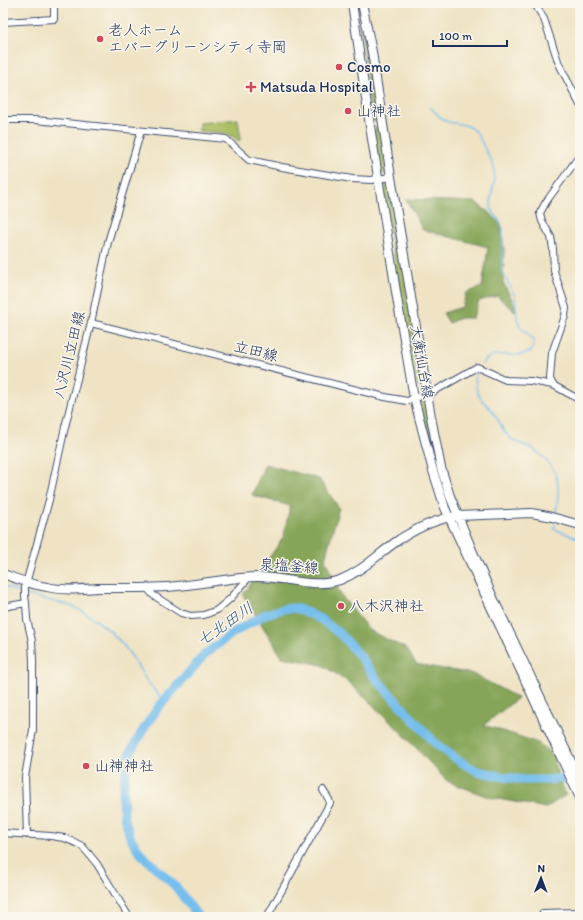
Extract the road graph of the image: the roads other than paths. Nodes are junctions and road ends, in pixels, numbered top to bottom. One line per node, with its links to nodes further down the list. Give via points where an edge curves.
1 (54, 3): 5 (street, via 54,19)
2 (352, 3): 9 (main road, 大衡仙台線)
3 (362, 3): 8 (main road, 大衡仙台線)
4 (530, 3): 6 (street, via 536,6 544,19 559,64)
5 (3, 22)
6 (580, 105)
7 (3, 120): 10 (street, via 35,120)
8 (383, 124): 9 (street); 12 (main road, 大衡仙台線)
9 (370, 126): 13 (main road, 大衡仙台線)
10 (141, 131): 13 (street, via 226,139 249,160 352,179); 14 (street, 八沢川立田線, via 108,242)
11 (580, 155): 15 (street, via 540,213 551,238 554,271 566,308 552,353 550,379)
12 (391, 177): 13 (street); 16 (main road, 大衡仙台線)
13 (378, 179): 17 (main road, 大衡仙台線)
14 (91, 323): 17 (street, 立田線, via 385,398 403,401); 24 (street, 八沢川立田線, via 49,500)
15 (553, 385): 16 (street, 立田線, via 506,380 477,367); 18 (street)
16 (427, 395): 17 (street, 立田線); 19 (main road, 大衡仙台線, via 441,468)
17 (414, 398): 20 (main road, 大衡仙台線, via 433,471)
18 (580, 400)
19 (458, 516): 20 (main road, 泉塩釜線); 21 (main road, 泉塩釜線, via 531,513); 28 (main road, 大衡仙台線)
20 (449, 517): 23 (main road, 泉塩釜線, via 400,539 366,566 339,580 310,583 274,578); 28 (main road, 大衡仙台線)
21 (580, 525)
22 (3, 574): 24 (main road, 泉塩釜線)
23 (248, 578): 25 (main road, 泉塩釜線); 25 (street, via 217,610 204,615 191,616 181,613 153,595)
24 (26, 584): 25 (main road, 泉塩釜線, via 57,589); 26 (street, 八沢川立田線)
25 (147, 588)
26 (26, 602): 27 (street); 33 (street, 八沢川立田線, via 33,660 33,730 25,777)
27 (3, 607)
28 (541, 705): 29 (main road); 31 (main road)
29 (580, 780)
30 (323, 790): 36 (street, via 330,803)
31 (579, 797)
32 (3, 834): 33 (street)
33 (27, 835): 35 (street, via 64,838 82,846 97,864)
34 (580, 912): 37 (street, via 543,912)
35 (129, 917)
36 (267, 917)
37 (543, 917)

